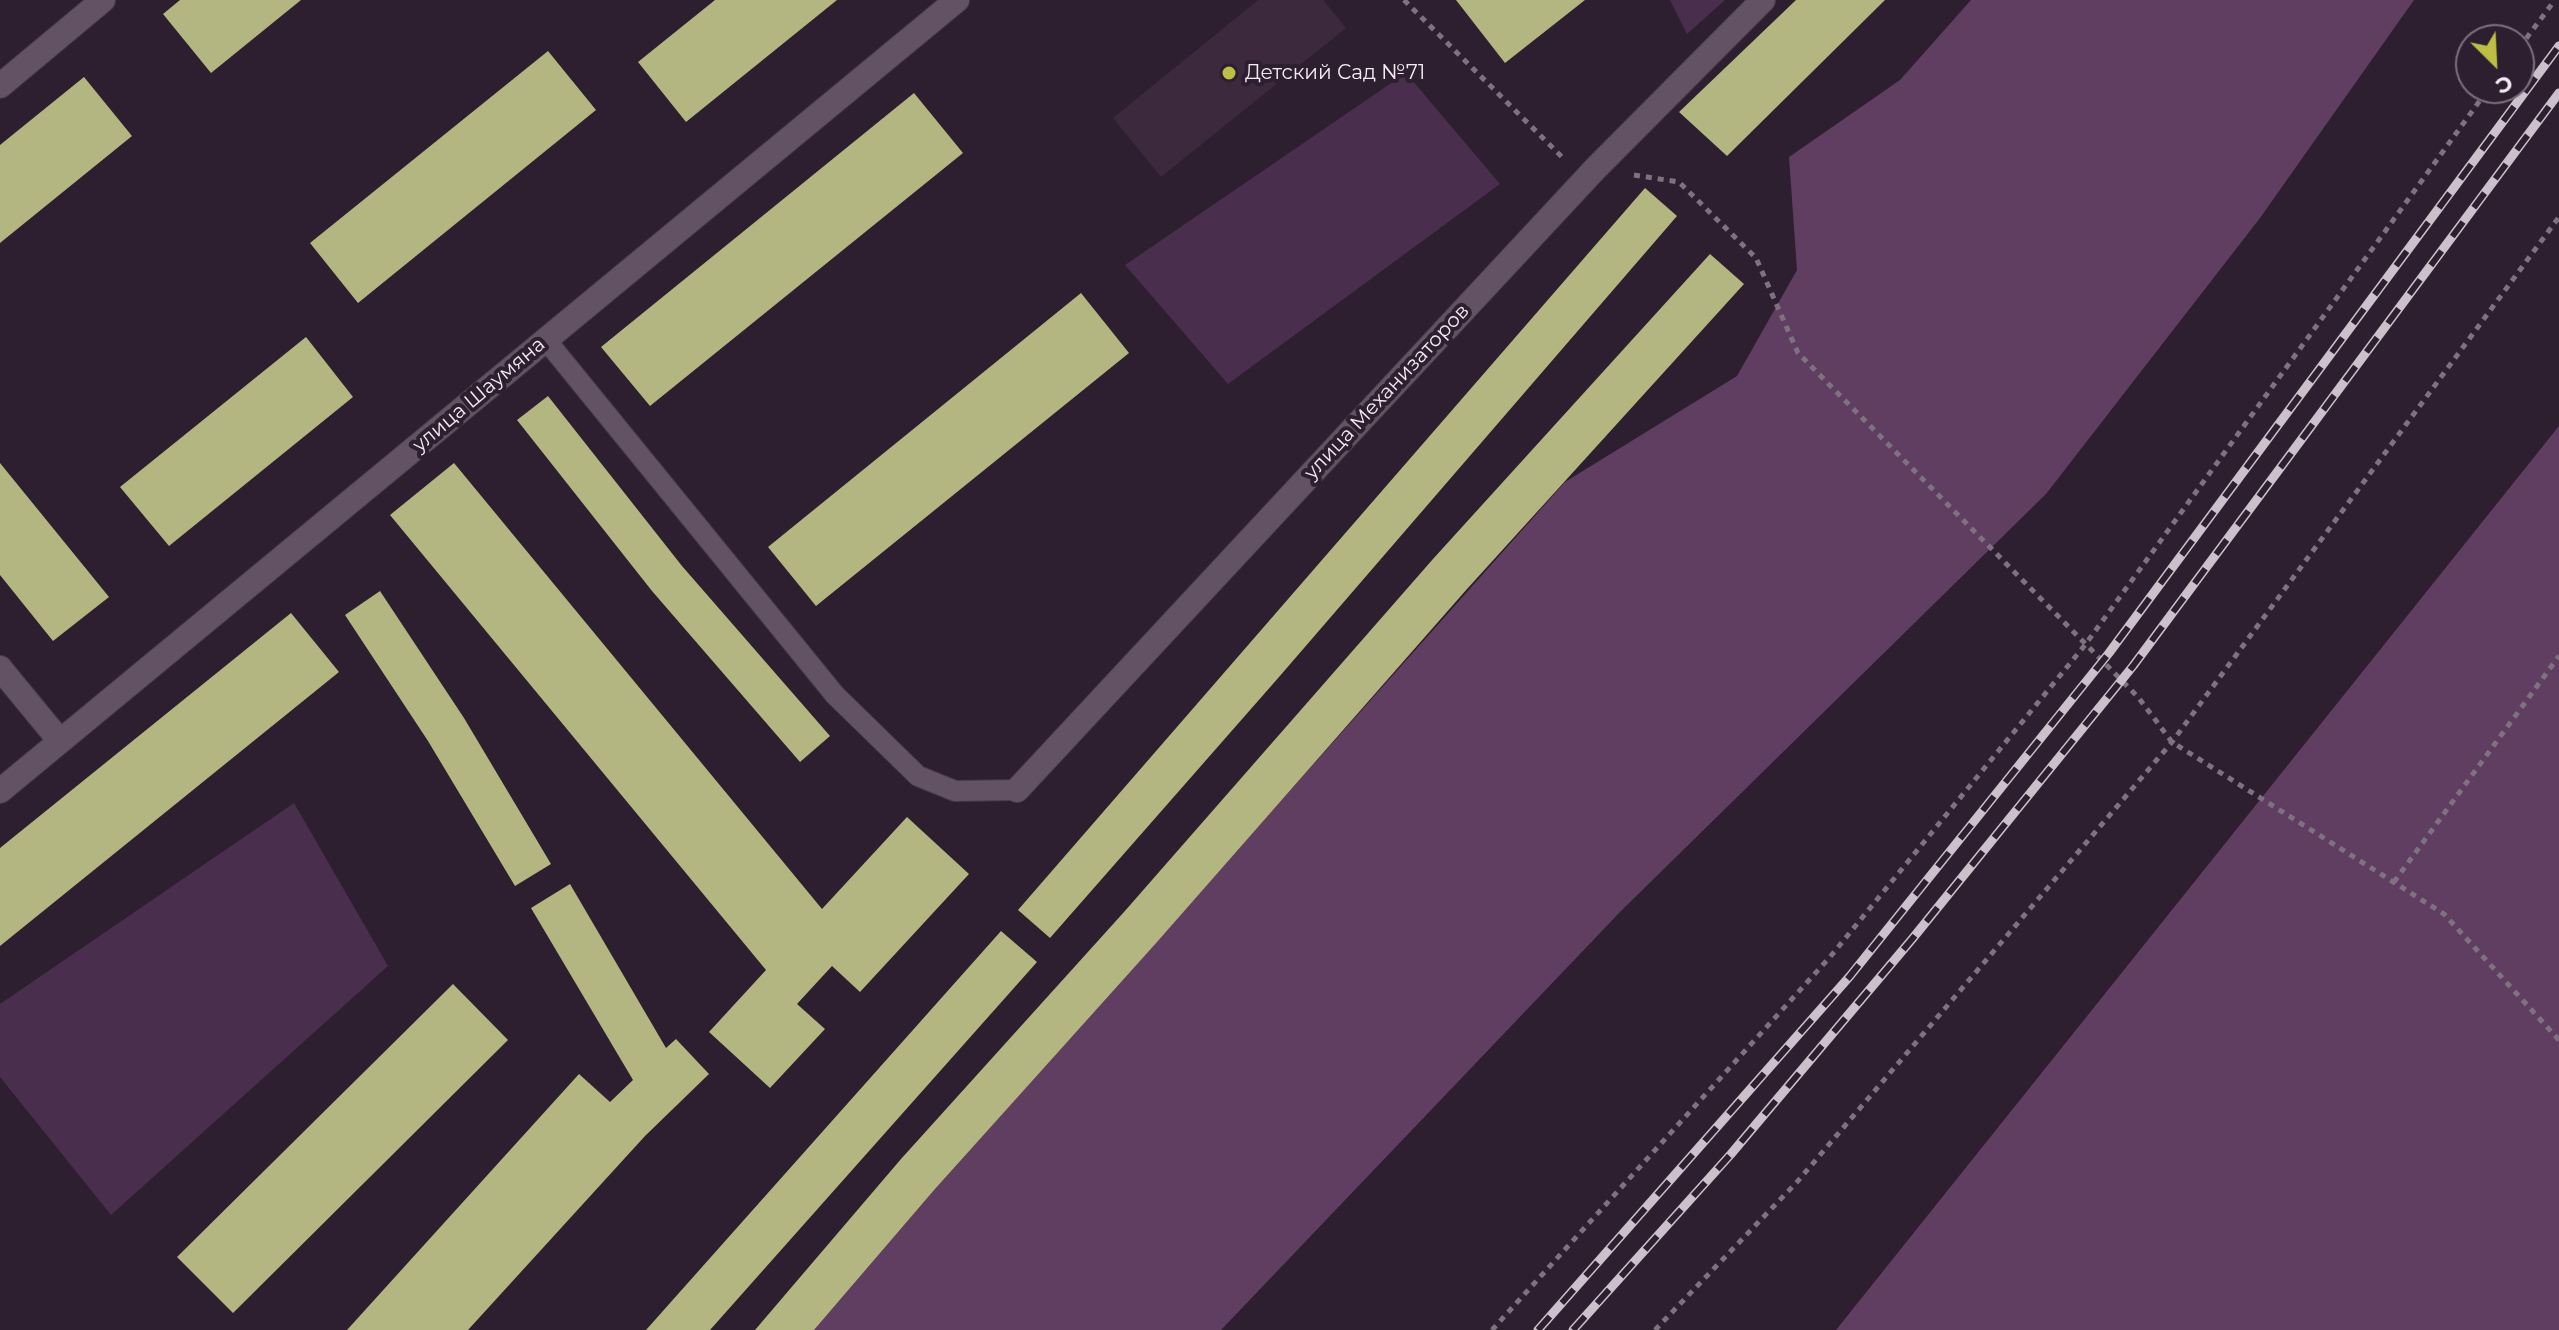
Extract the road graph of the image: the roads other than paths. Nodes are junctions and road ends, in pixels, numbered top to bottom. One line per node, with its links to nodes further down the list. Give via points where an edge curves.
1 (103, 0): 4 (street)
2 (957, 0): 5 (street, улица Шаумяна)
3 (1763, 0): 8 (street, улица Механизаторов, via 1595,169)
4 (0, 86)
5 (546, 340): 7 (street, улица Шаумяна); 8 (lane, via 835,695 918,776 955,791)
6 (0, 668): 7 (street)
7 (60, 741): 9 (street, улица Шаумяна)
8 (1017, 790)
9 (0, 791)

